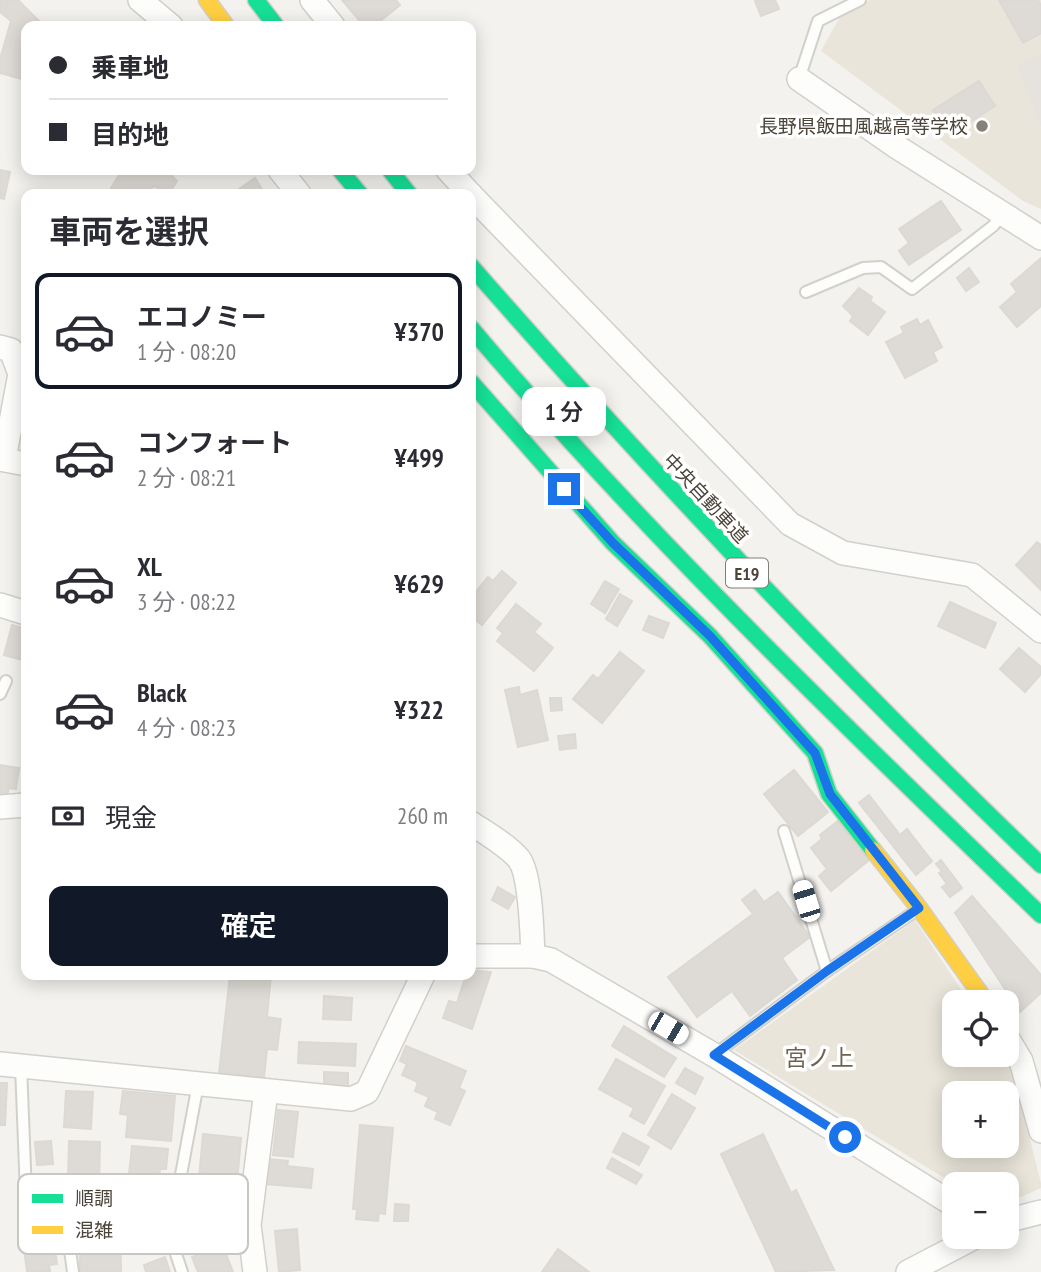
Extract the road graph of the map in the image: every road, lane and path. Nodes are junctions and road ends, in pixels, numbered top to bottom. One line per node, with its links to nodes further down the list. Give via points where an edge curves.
1 (140, 0): 6 (street)
2 (207, 0): 7 (main road)
3 (256, 0): 8 (main road)
4 (312, 0): 9 (street)
5 (860, 0): 10 (lane, via 818,21)
6 (165, 21)
7 (222, 21)
8 (272, 21)
9 (329, 21)
10 (799, 79): 20 (street)
11 (284, 175): 15 (street)
12 (344, 175): 16 (main road)
13 (394, 175): 17 (main road)
14 (452, 175): 18 (street)
15 (295, 189)
16 (356, 189)
17 (405, 189)
18 (465, 189)
19 (476, 201): 30 (street, via 790,524 843,553 971,575)
20 (1003, 214): 21 (street); 23 (lane, via 912,289 881,267 863,268)
21 (1041, 238)
22 (476, 272): 37 (main road, 中央自動車道 / E19, via 783,611)
23 (806, 292)
24 (476, 334): 39 (main road, E19, via 674,550)
25 (0, 346): 27 (street, via 11,350 20,374)
26 (476, 388): 38 (main road, via 613,543 710,636 815,753 830,794)
27 (10, 461)
28 (0, 605): 29 (street)
29 (21, 611)
30 (1041, 631)
31 (6, 681): 32 (lane)
32 (0, 694)
33 (21, 805): 34 (street)
34 (0, 807)
35 (476, 826): 41 (street, via 520,860 531,904)
36 (784, 831): 42 (lane)
37 (1041, 865)
38 (919, 908): 42 (lane); 44 (main road)
39 (1041, 915)
40 (476, 956): 41 (street)
41 (533, 956): 45 (street, via 551,960)
42 (827, 971): 45 (lane)
43 (421, 980): 49 (street, via 366,1092 351,1099)
44 (978, 990)
45 (714, 1055): 53 (street)
46 (1019, 1058): 50 (street)
47 (11, 1065): 48 (street); 51 (lane)
48 (198, 1084): 49 (street); 52 (lane)
49 (266, 1091): 61 (street, via 249,1225)
50 (1041, 1131)
51 (24, 1174)
52 (181, 1174)
53 (942, 1198)
54 (1041, 1212): 55 (street)
55 (1019, 1217)
56 (952, 1249): 62 (street)
57 (71, 1254): 59 (lane)
58 (176, 1254): 60 (lane)
59 (73, 1272)
60 (182, 1272)
61 (255, 1272)
62 (908, 1272)

